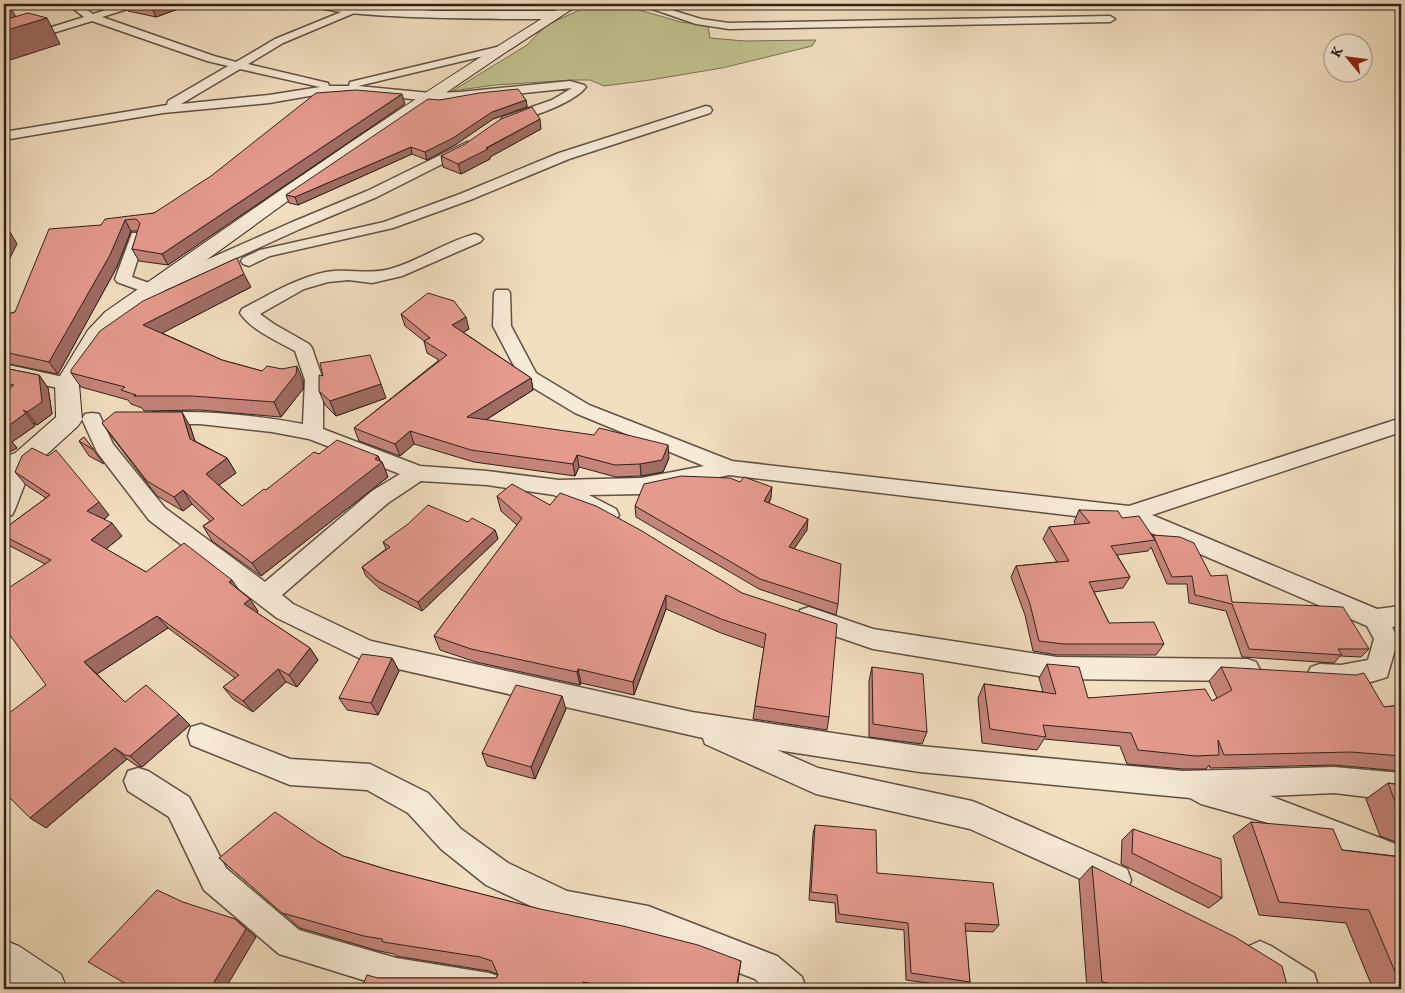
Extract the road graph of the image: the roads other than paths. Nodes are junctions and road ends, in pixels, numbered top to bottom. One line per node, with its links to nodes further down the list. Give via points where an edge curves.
1 (72, 4): 8 (street)
2 (134, 4): 8 (street)
3 (318, 4): 6 (street)
4 (574, 4): 7 (main road)
5 (643, 4): 9 (street, via 700,22 728,26)
6 (356, 9): 7 (street); 12 (street, via 279,41)
7 (554, 15): 11 (main road)
8 (92, 17): 10 (street); 12 (street)
9 (1110, 19)
10 (4, 45)
11 (501, 49): 13 (street); 14 (main road)
12 (238, 66): 13 (street); 15 (street)
13 (338, 88): 14 (street); 15 (street)
14 (430, 97): 17 (street, via 570,84 580,87 576,93 562,100); 22 (main road, via 304,181)
15 (163, 109): 18 (street)
16 (706, 110): 25 (street, via 564,156 464,198 388,225 265,254 144,309 102,340)
17 (497, 124)
18 (4, 136)
19 (476, 139): 22 (street, via 454,154 372,194)
20 (138, 236): 22 (street, via 123,279)
21 (475, 239): 29 (street, via 396,273 372,278 349,275 326,278 298,286 248,313 302,348 314,380)
22 (153, 290): 25 (main road, via 113,317 96,336)
23 (502, 293): 31 (street, via 502,326 529,377 582,409)
24 (4, 370): 25 (street)
25 (67, 384): 27 (main road)
26 (141, 418): 29 (street, via 200,418 272,425)
27 (91, 419): 30 (main road); 37 (street, via 104,447 157,514)
28 (1401, 425): 35 (street)
29 (313, 433): 32 (street)
30 (14, 464): 34 (street)
31 (729, 468): 33 (street, via 641,486); 35 (street)
32 (417, 473): 33 (street); 37 (street, via 380,497)
33 (559, 488): 36 (street)
34 (4, 509)
35 (1130, 514): 40 (street)
36 (626, 524)
37 (266, 595): 43 (street, via 285,611 367,652)
38 (788, 610): 41 (street, via 872,639 1057,668)
39 (1401, 616): 40 (street)
40 (1376, 619): 42 (street, via 1386,639 1378,669 1341,676)
41 (1266, 671)
42 (1294, 673)
43 (692, 724): 46 (street, via 920,759); 49 (street, via 816,781 972,815)
44 (202, 736): 54 (street, via 290,772 370,777 418,803 451,839 497,874 565,906 648,922 766,967)
45 (138, 781): 53 (street, via 179,807 215,879 290,944 396,974)
46 (1183, 785): 47 (street, via 1334,780); 48 (street, via 1265,808)
47 (1401, 787)
48 (1401, 861)
49 (1141, 893)
50 (1234, 940): 55 (street)
51 (4, 961): 52 (main road)
52 (46, 989)
53 (489, 989)
54 (790, 989)
55 (1304, 989)

